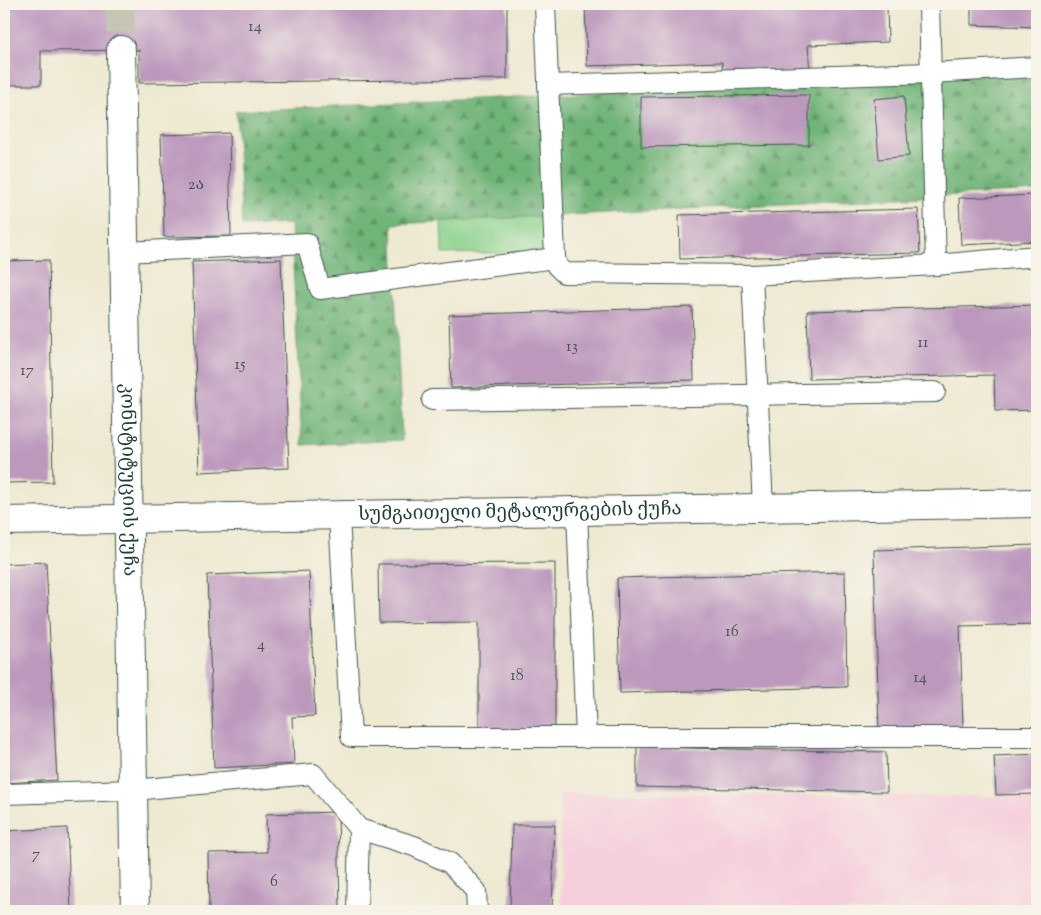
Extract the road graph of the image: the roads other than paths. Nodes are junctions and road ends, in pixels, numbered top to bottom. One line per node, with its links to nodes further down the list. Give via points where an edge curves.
1 (544, 4): 6 (lane)
2 (929, 4): 5 (lane)
3 (121, 50): 7 (street, კონსტიტუციის ქუჩა)
4 (1037, 67): 5 (lane)
5 (930, 73): 6 (lane); 10 (lane)
6 (548, 85): 9 (lane)
7 (124, 252): 9 (lane, via 307,243 320,289); 19 (street, კონსტიტუციის ქუჩა)
8 (1037, 256): 10 (lane)
9 (555, 258): 11 (lane, via 564,273)
10 (936, 265): 11 (lane)
11 (752, 275): 13 (lane)
12 (935, 392): 13 (lane)
13 (758, 395): 14 (lane); 16 (lane)
14 (432, 400)
15 (1037, 503): 16 (street, სუმგაითელი მეტალურგების ქუჩა)
16 (763, 508): 17 (street, სუმგაითელი მეტალურგების ქუჩა)
17 (578, 511): 18 (street, სუმგაითელი მეტალურგების ქუჩა); 22 (lane)
18 (338, 515): 19 (street, სუმგაითელი მეტალურგების ქუჩა); 22 (lane, via 351,737)
19 (128, 519): 20 (street, სუმგაითელი მეტალურგების ქუჩა); 23 (street, კონსტიტუციის ქუჩა)
20 (4, 521)
21 (1037, 737): 22 (lane)
22 (586, 738)
23 (133, 790): 24 (lane); 25 (lane, via 313,774); 26 (street, კონსტიტუციის ქუჩა)
24 (4, 794)
25 (359, 829): 27 (lane); 28 (lane, via 414,846 450,863 476,891)
26 (135, 911)
27 (357, 911)
28 (477, 911)

